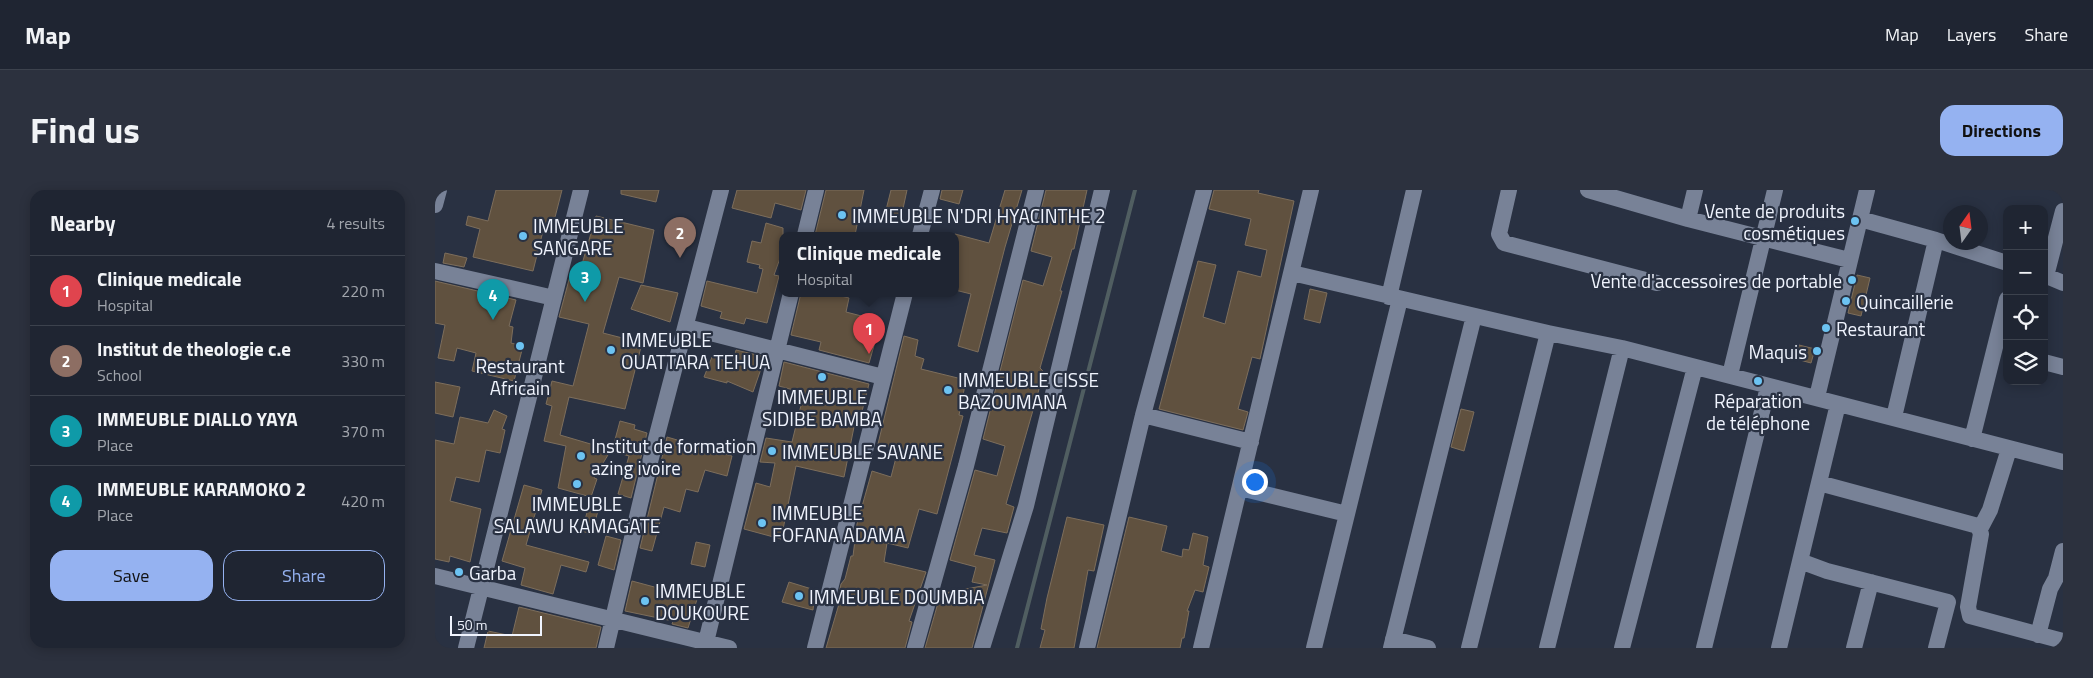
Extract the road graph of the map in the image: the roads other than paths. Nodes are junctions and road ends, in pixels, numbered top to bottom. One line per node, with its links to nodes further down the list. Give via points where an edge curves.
1 (439, 190): 16 (street)
2 (581, 190): 34 (street)
3 (721, 190): 37 (street)
4 (816, 190): 20 (street)
5 (932, 190): 21 (street)
6 (1036, 190): 77 (street, via 966,466)
7 (1102, 190): 78 (street, via 1025,506)
8 (1204, 190): 51 (street)
9 (1311, 190): 28 (street)
10 (1414, 190): 35 (street)
11 (1509, 190): 30 (street, via 1499,234 1504,243)
12 (1695, 190): 18 (street)
13 (1775, 190): 22 (street)
14 (1867, 190): 19 (street)
15 (1594, 191): 18 (street)
16 (435, 205)
17 (2063, 211): 26 (street)
18 (1688, 219): 22 (street)
19 (1860, 219): 23 (street); 24 (street)
20 (806, 232)
21 (921, 232)
22 (1763, 238): 24 (street); 46 (street)
23 (1936, 240): 25 (street); 52 (street)
24 (1849, 260): 49 (street)
25 (2003, 262)
26 (2048, 265)
27 (435, 271): 34 (street)
28 (1292, 273): 35 (street); 54 (street)
29 (2048, 277): 31 (street)
30 (1657, 283)
31 (2063, 283)
32 (790, 297): 41 (street)
33 (904, 297): 47 (street)
34 (554, 298): 65 (street)
35 (1395, 298): 36 (street); 59 (street)
36 (1473, 316): 39 (street); 72 (street)
37 (687, 327): 41 (street); 68 (street)
38 (2003, 329): 42 (street)
39 (1548, 333): 40 (street); 83 (street)
40 (1622, 348): 44 (street); 84 (street)
41 (776, 349): 47 (street); 71 (street)
42 (2000, 351): 53 (street)
43 (2048, 363): 45 (street)
44 (1695, 366): 46 (street); 85 (street)
45 (2063, 368)
46 (1730, 375): 48 (street)
47 (883, 377): 76 (street)
48 (1768, 387): 49 (street); 86 (street)
49 (1817, 397): 50 (street)
50 (1838, 404): 52 (street); 57 (street)
51 (1143, 415): 54 (street); 79 (street)
52 (1894, 418): 53 (street)
53 (1972, 439): 55 (street)
54 (1251, 442): 58 (street)
55 (2009, 449): 56 (street); 60 (street, via 1990,510)
56 (2063, 462)
57 (1819, 483): 60 (street, via 1975,524); 62 (street)
58 (1240, 488): 59 (street); 80 (street)
59 (1347, 514): 81 (street)
60 (1980, 529): 67 (street)
61 (2063, 551): 69 (street)
62 (1800, 561): 64 (street); 87 (street)
63 (435, 576): 65 (street)
64 (1871, 582): 66 (street); 88 (street)
65 (481, 588): 68 (street); 73 (street)
66 (1948, 602): 67 (street); 89 (street)
67 (1968, 607): 69 (street, via 1970,616 1976,619)
68 (612, 620): 71 (street); 74 (street)
69 (2038, 635): 70 (street)
70 (2063, 641)
71 (706, 642): 75 (street)
72 (1392, 644): 82 (street)
73 (466, 648)
74 (606, 648)
75 (729, 648)
76 (815, 648)
77 (915, 648)
78 (982, 648)
79 (1087, 648)
80 (1201, 648)
81 (1314, 648)
82 (1429, 648)
83 (1469, 648)
84 (1547, 648)
85 (1622, 648)
86 (1704, 648)
87 (1779, 648)
88 (1854, 648)
89 (1936, 648)

